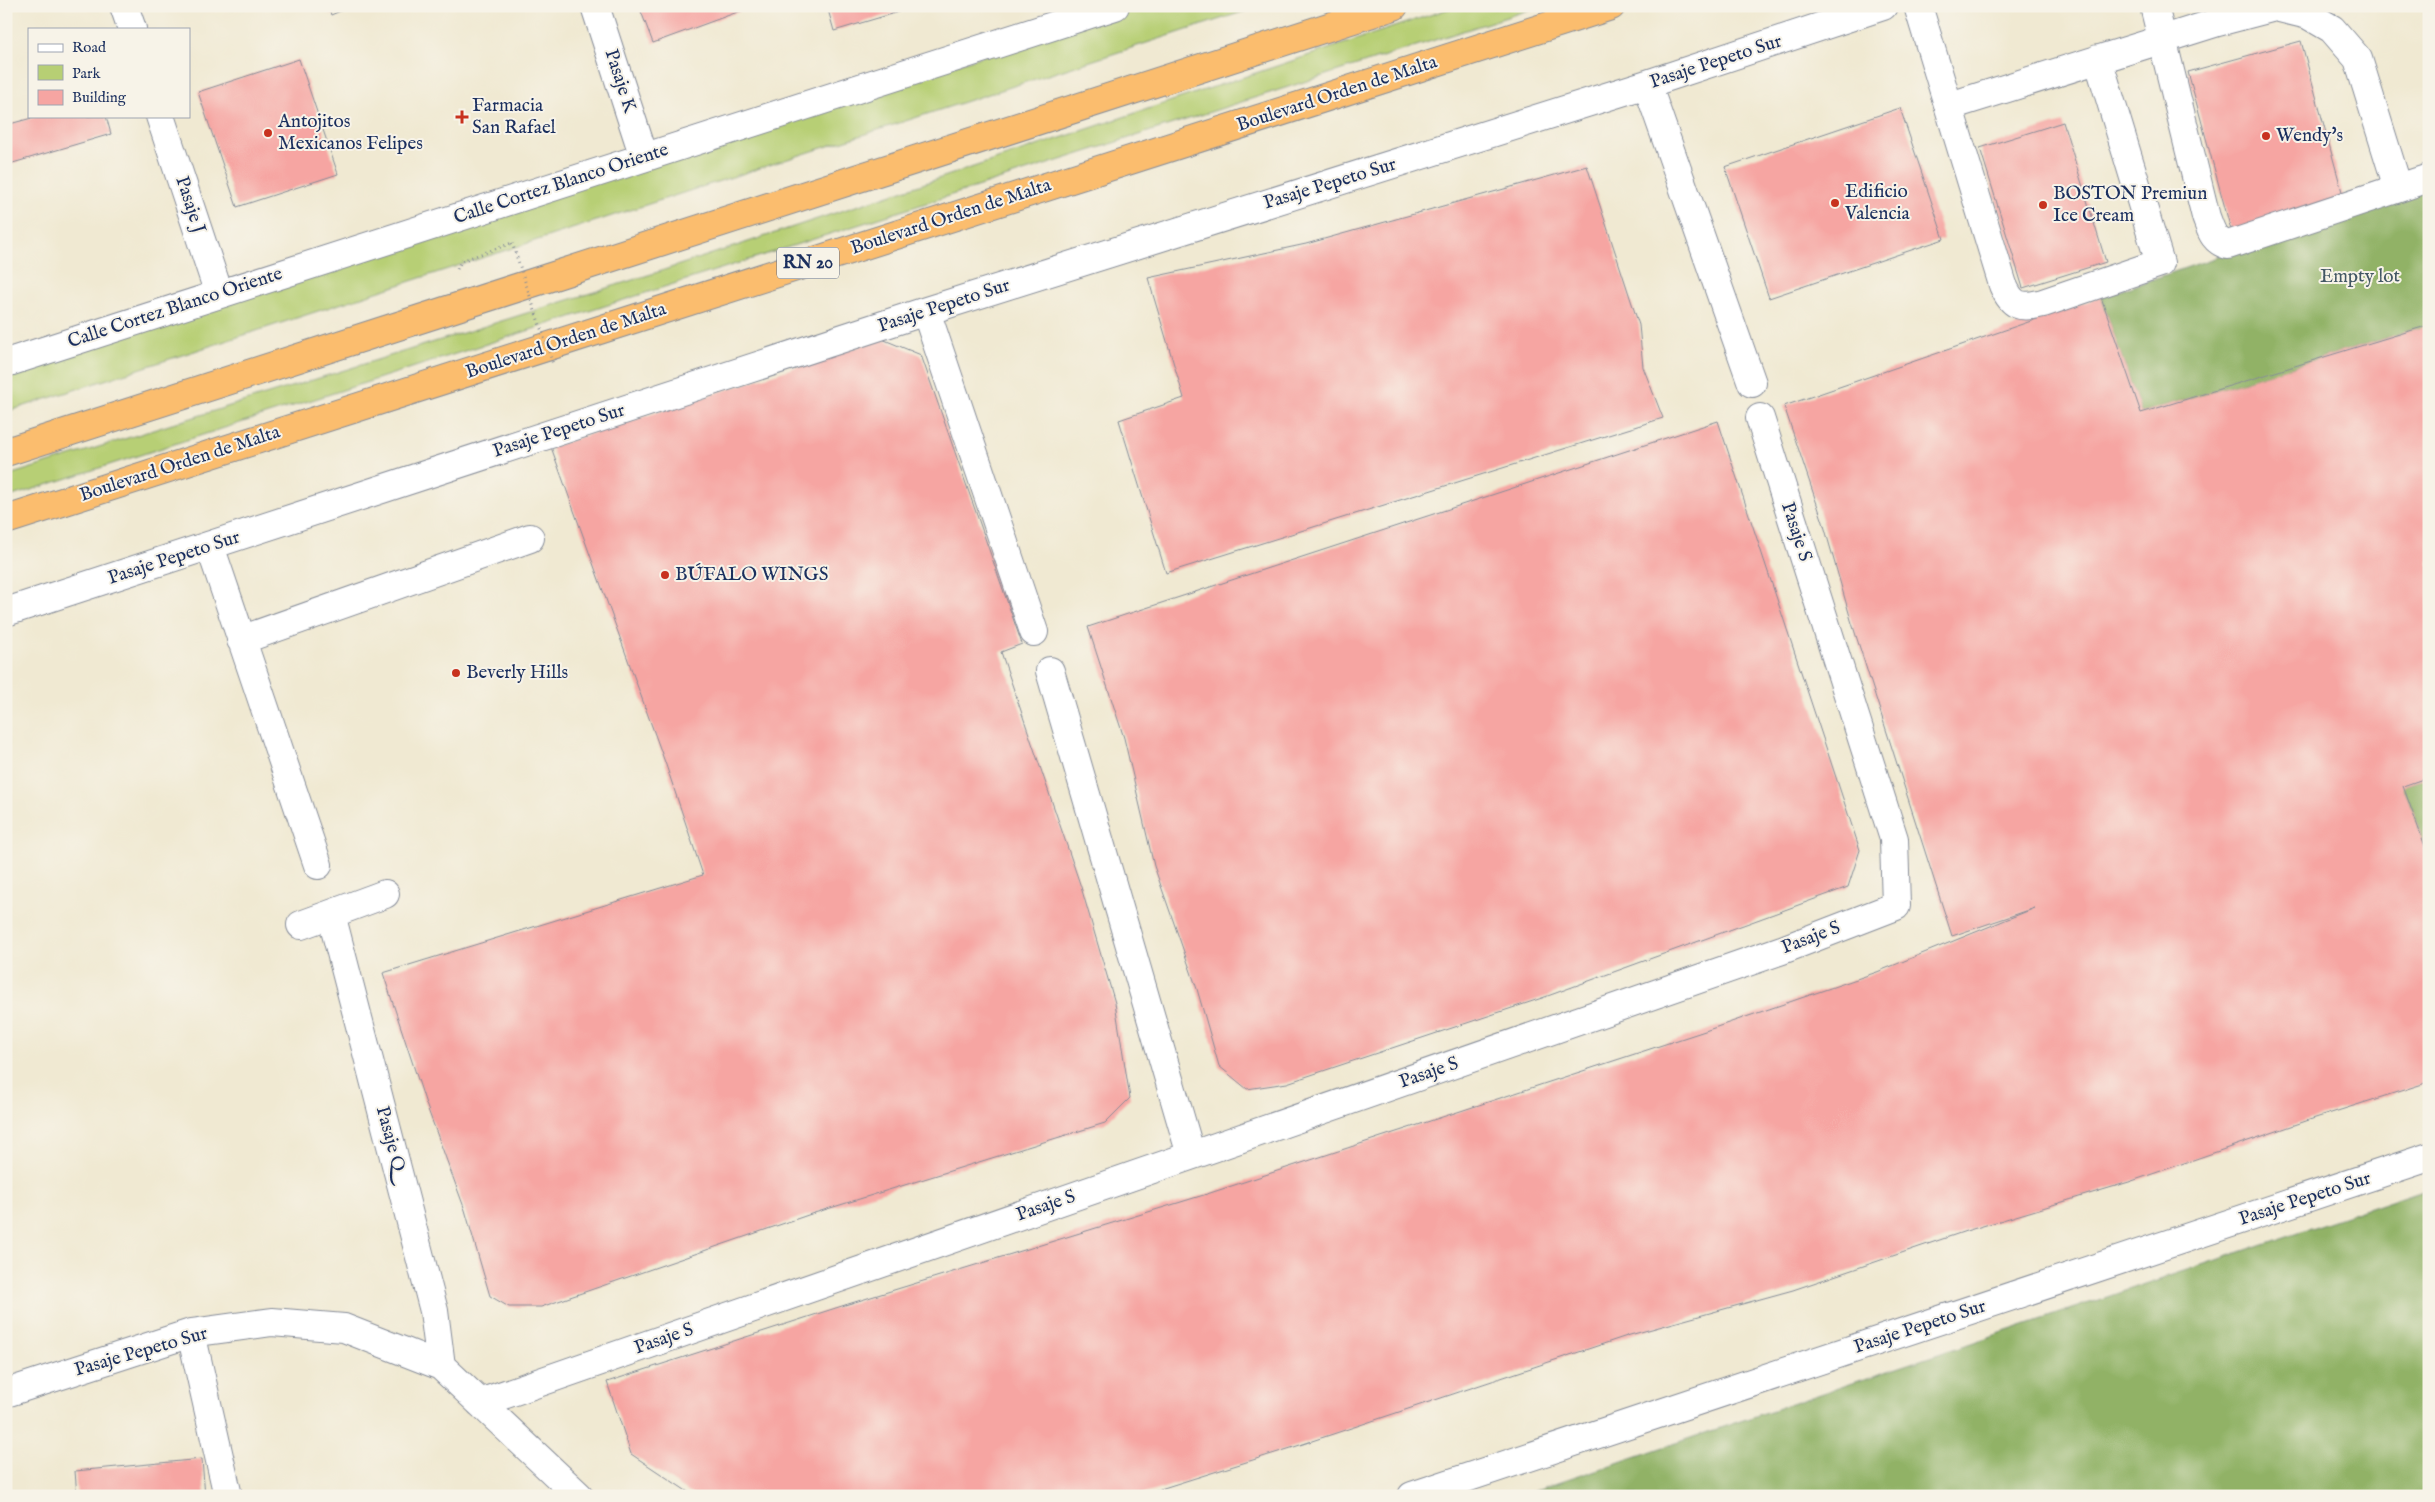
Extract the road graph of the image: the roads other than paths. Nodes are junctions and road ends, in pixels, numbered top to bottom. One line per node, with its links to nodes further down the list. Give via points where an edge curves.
1 (124, 6): 10 (street)
2 (595, 6): 16 (street, Pasaje K)
3 (1115, 6): 9 (street, Calle Cortez Blanco Oriente)
4 (1394, 6): 24 (highway)
5 (1611, 6): 25 (highway, Boulevard Orden de Malta / RN 20)
6 (1883, 6): 13 (street, Pasaje Pepeto Sur)
7 (1918, 6): 14 (street)
8 (2154, 6): 11 (street)
9 (1066, 14): 16 (street, Calle Cortez Blanco Oriente)
10 (132, 28)
11 (2162, 39): 12 (street); 18 (street, via 2275,7 2308,15 2332,29 2358,59); 18 (street, via 2206,217 2219,242 2228,245)
12 (2098, 59): 14 (street); 14 (street, via 2160,263 2030,306 2017,305 2009,300)
13 (1647, 84): 20 (street, Pasaje Pepeto Sur); 22 (street)
14 (1950, 106)
15 (161, 118): 19 (street, Pasaje J)
16 (644, 157): 19 (street, Calle Cortez Blanco Oriente)
17 (2429, 178): 18 (street)
18 (2398, 188)
19 (219, 294): 21 (street, Calle Cortez Blanco Oriente)
20 (926, 311): 27 (street, Pasaje Pepeto Sur); 29 (street)
21 (6, 363)
22 (1752, 383)
23 (1760, 418): 36 (street, Pasaje S, via 1894,839 1896,906 1782,950)
24 (6, 452)
25 (6, 520)
26 (530, 538): 30 (street)
27 (210, 546): 28 (street, Pasaje Pepeto Sur); 30 (street)
28 (6, 612)
29 (1034, 632)
30 (242, 640): 32 (street)
31 (1050, 671): 36 (street)
32 (318, 865)
33 (385, 894): 34 (street)
34 (331, 914): 35 (street); 39 (street, Pasaje Q, via 434,1311)
35 (301, 925)
36 (1191, 1155): 41 (street, Pasaje S)
37 (2429, 1158): 44 (street, Pasaje Pepeto Sur)
38 (191, 1333): 39 (street, Pasaje Pepeto Sur, via 272,1322 344,1328); 40 (street, Pasaje Pepeto Sur); 42 (street)
39 (440, 1366): 41 (street, Pasaje Pepeto Sur)
40 (6, 1393)
41 (480, 1403): 43 (street, Pasaje Pepeto Sur)
42 (228, 1496)
43 (579, 1496)
44 (1412, 1496)

